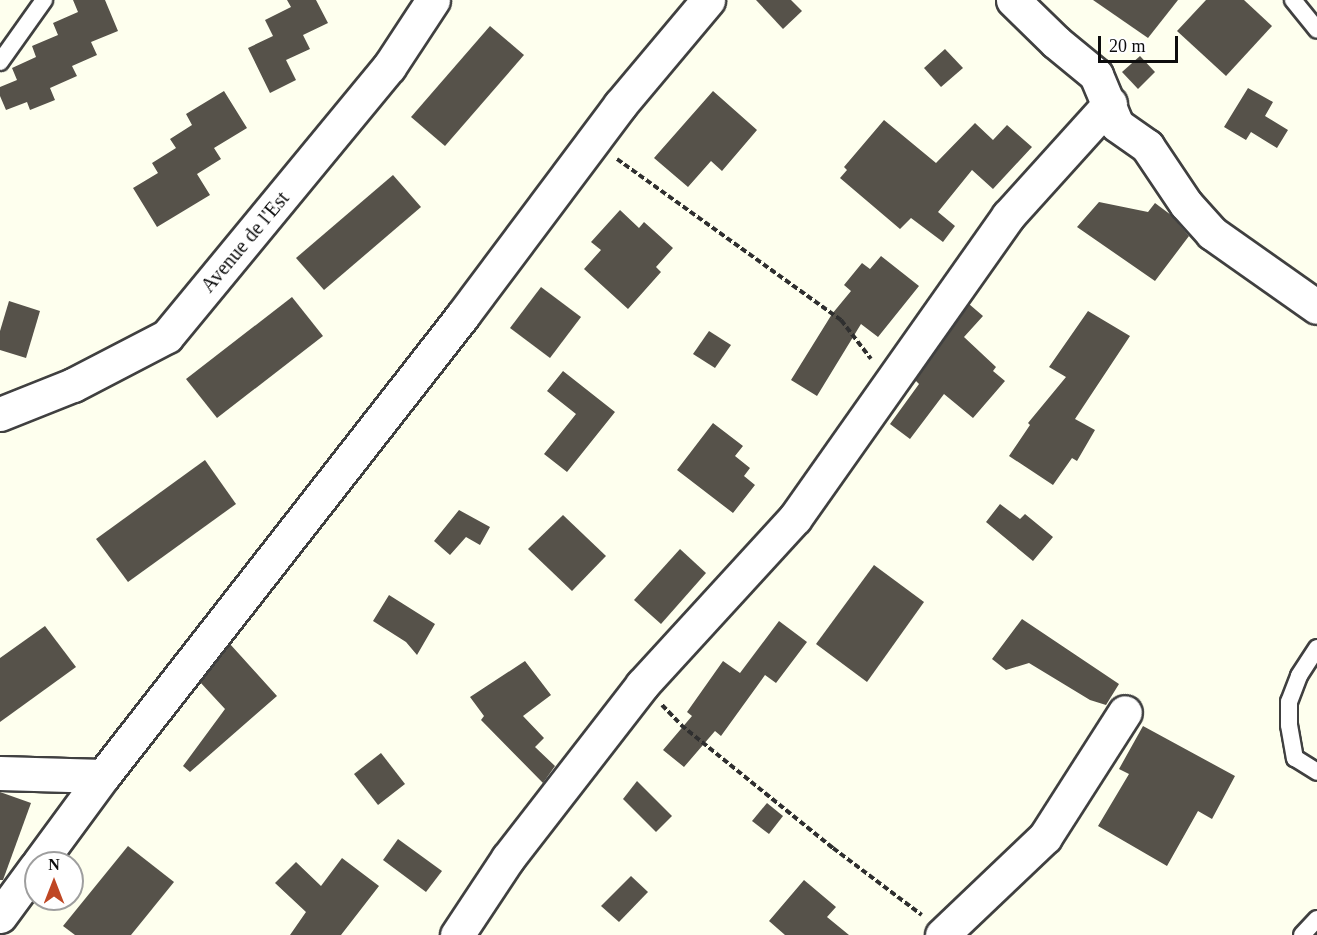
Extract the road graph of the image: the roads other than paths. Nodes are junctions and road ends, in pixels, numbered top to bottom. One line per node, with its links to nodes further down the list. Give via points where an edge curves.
1 (44, 0): 7 (lane)
2 (433, 0): 10 (street, Avenue de l'Est, via 389,67 167,336 73,385)
3 (708, 0): 15 (street, via 620,105)
4 (1013, 0): 8 (street, via 1096,75)
5 (1293, 0): 6 (lane)
6 (1317, 30)
7 (0, 62)
8 (1110, 103): 9 (street, via 1117,125 1147,146 1186,204 1212,233); 21 (street, via 1008,216 795,518 642,685 508,858)
9 (1317, 307)
10 (0, 414)
11 (1317, 648): 13 (lane, via 1299,676 1289,702 1295,758)
12 (1125, 712): 20 (street, via 1045,837)
13 (1317, 772)
14 (0, 773): 15 (street)
15 (103, 776): 16 (street)
16 (48, 851)
17 (24, 883): 18 (street)
18 (0, 916)
19 (1317, 919): 22 (lane)
20 (943, 933)
21 (457, 935)
22 (1302, 935)

